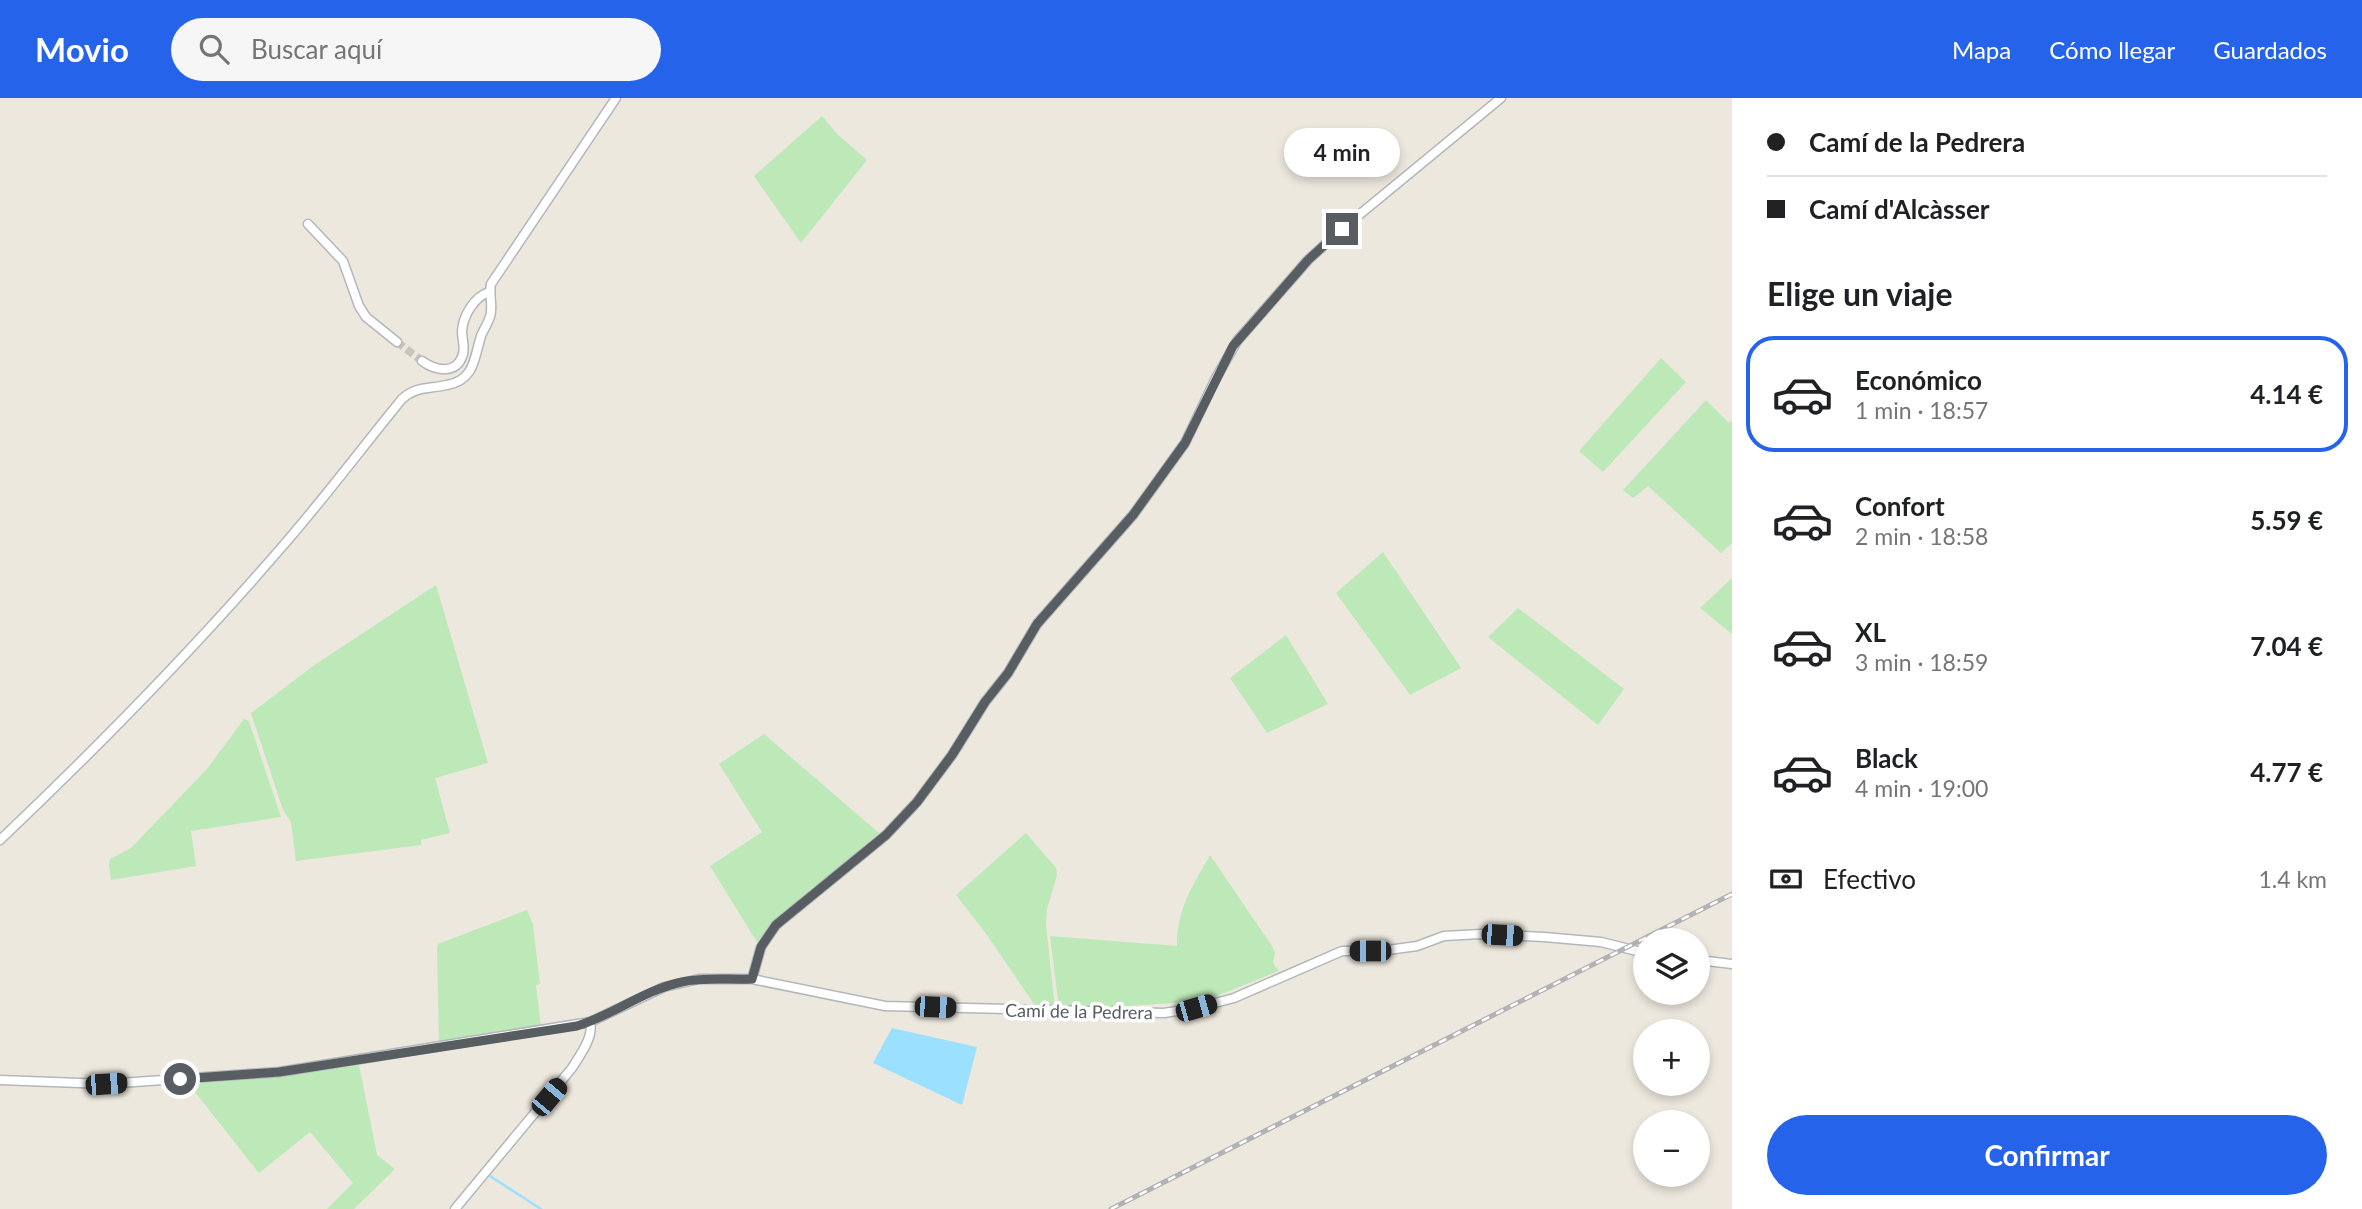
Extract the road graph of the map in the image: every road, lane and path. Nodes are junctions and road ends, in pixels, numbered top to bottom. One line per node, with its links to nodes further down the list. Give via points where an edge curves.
1 (616, 98): 4 (street)
2 (1501, 98): 11 (street, via 1334,236 1237,341 1185,443 1133,515 1037,624 917,802 886,835 776,925 761,947)
3 (308, 224): 5 (street, via 343,261 366,317)
4 (489, 292): 6 (street, via 477,300 463,322 460,360 444,370); 7 (street, via 492,311 467,375 447,385 419,388 402,399 239,596)
5 (397, 342)
6 (422, 361)
7 (0, 840)
8 (1633, 950): 11 (street, Camí de la Pedrera, via 1544,937 1444,936 1417,946 1342,951 1234,998 1164,1013 885,1006)
9 (1710, 961): 10 (street)
10 (1732, 964)
11 (752, 979): 12 (street, Camí de la Pedrera, via 682,982)
12 (590, 1022): 13 (street, via 279,1072 106,1084); 14 (street, via 586,1044 572,1068)
13 (0, 1080)
14 (455, 1209)

